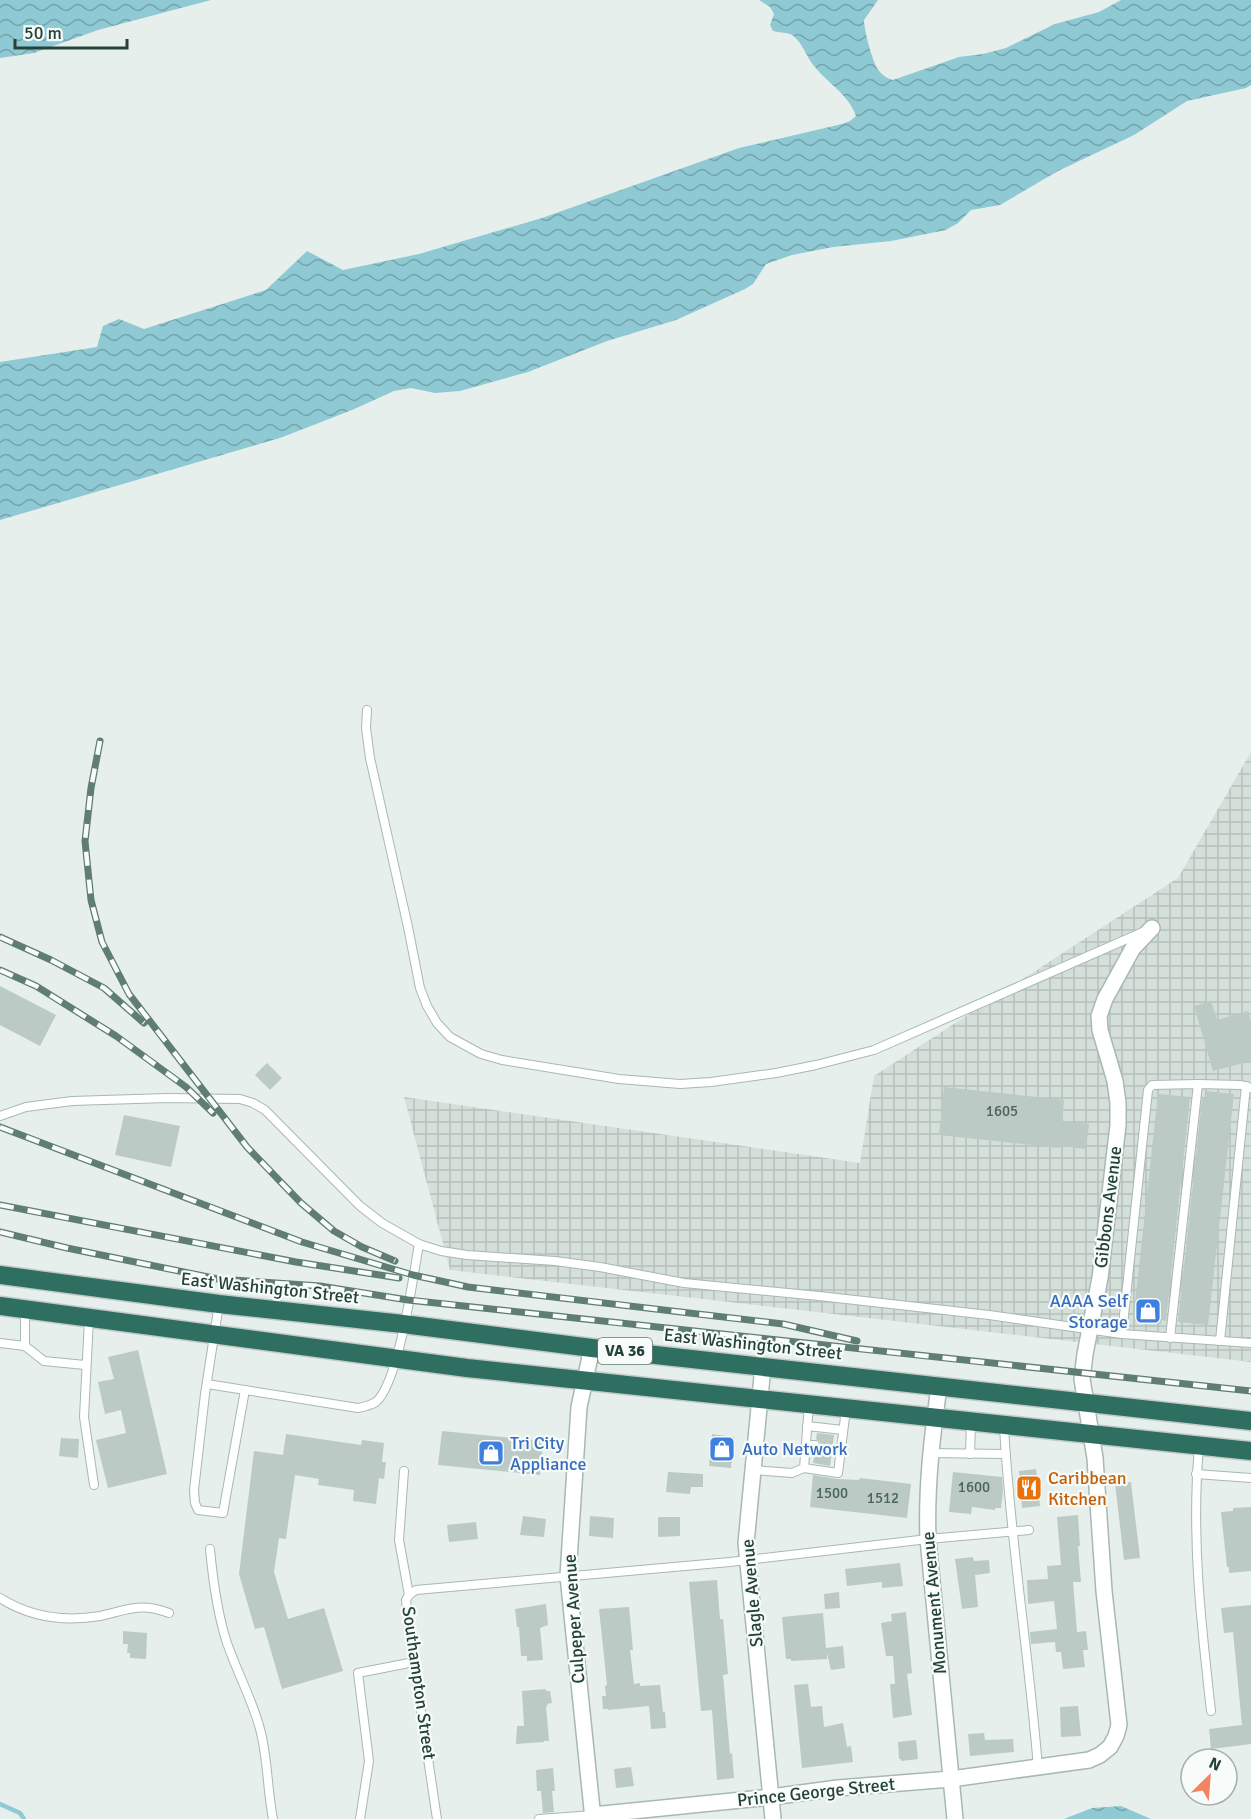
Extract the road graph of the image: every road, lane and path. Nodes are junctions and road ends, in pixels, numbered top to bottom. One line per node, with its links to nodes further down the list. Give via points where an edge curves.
1 (367, 710): 2 (lane, via 370,758 420,988 437,1023 450,1037 481,1054 502,1060 619,1079 680,1084 816,1065 874,1050)
2 (1152, 928): 13 (street, Gibbons Avenue, via 1133,948 1100,1016 1100,1030 1115,1081 1118,1125 1100,1278)
3 (1198, 1084): 4 (lane); 15 (lane, via 1152,1085 1148,1089); 16 (lane)
4 (1249, 1087): 17 (lane)
5 (0, 1116): 6 (lane, via 27,1107 72,1101 240,1099 265,1110 360,1206)
6 (419, 1244): 12 (lane); 13 (lane, via 467,1256 577,1264 684,1283 988,1315)
7 (0, 1275): 8 (highway, East Washington Street / VA 36)
8 (219, 1304): 12 (highway, East Washington Street / VA 36); 14 (lane)
9 (0, 1306): 10 (highway, VA 36)
10 (25, 1309): 11 (highway, VA 36); 20 (lane)
11 (89, 1318): 14 (highway, VA 36); 23 (lane)
12 (403, 1324): 21 (highway, East Washington Street / VA 36); 22 (lane)
13 (1089, 1330): 15 (lane); 30 (street, Gibbons Avenue, via 1082,1379)
14 (214, 1334): 22 (highway, VA 36); 26 (lane)
15 (1122, 1334): 16 (lane)
16 (1170, 1338): 17 (lane)
17 (1220, 1341): 19 (lane)
18 (0, 1343): 20 (lane)
19 (1251, 1343)
20 (25, 1346): 23 (lane, via 44,1361)
21 (591, 1348): 24 (highway, East Washington Street / VA 36); 25 (street, Culpeper Avenue)
22 (397, 1358): 25 (highway, VA 36); 28 (lane, via 385,1389 375,1402 358,1408)
23 (85, 1365): 52 (lane, via 84,1417)
24 (763, 1366): 27 (highway, East Washington Street / VA 36); 29 (street, Slagle Avenue)
25 (584, 1380): 29 (highway, VA 36); 58 (street, Culpeper Avenue)
26 (207, 1384): 28 (lane); 28 (lane, via 194,1490 198,1510 223,1513)
27 (939, 1387): 30 (highway, East Washington Street / VA 36); 33 (street, Monument Avenue)
28 (244, 1390)
29 (760, 1399): 31 (highway, VA 36); 48 (street, Slagle Avenue)
30 (1085, 1403): 35 (highway, East Washington Street / VA 36); 39 (street, Gibbons Avenue)
31 (809, 1404): 32 (highway, VA 36); 37 (lane)
32 (846, 1408): 33 (highway, VA 36); 38 (lane)
33 (935, 1417): 34 (highway, VA 36); 44 (street, Monument Avenue)
34 (971, 1421): 36 (highway, VA 36); 45 (lane)
35 (1251, 1421)
36 (1004, 1424): 39 (highway, VA 36); 46 (lane)
37 (807, 1426): 38 (lane); 40 (lane)
38 (843, 1430): 47 (lane, via 836,1448 838,1473)
39 (1090, 1434): 42 (highway, VA 36); 64 (street, Gibbons Avenue, via 1119,1725 1110,1747 1100,1755)
40 (806, 1445): 41 (lane); 47 (lane)
41 (815, 1445)
42 (1199, 1445): 43 (highway, VA 36); 50 (lane)
43 (1251, 1451)
44 (930, 1453): 45 (lane); 55 (street, Monument Avenue)
45 (970, 1454): 46 (lane)
46 (1005, 1454): 54 (lane)
47 (804, 1468): 48 (lane, via 792,1473)
48 (753, 1470): 57 (street, Slagle Avenue)
49 (404, 1471): 59 (lane, via 399,1540)
50 (1196, 1473): 51 (lane); 63 (lane, via 1201,1615)
51 (1251, 1478)
52 (94, 1485)
53 (1029, 1530): 54 (lane, Southampton Street)
54 (1013, 1532): 55 (lane, Southampton Street); 64 (lane)
55 (928, 1539): 57 (lane, Southampton Street); 65 (street, Monument Avenue)
56 (210, 1549): 68 (lane, via 215,1595 226,1640 261,1731)
57 (747, 1559): 58 (lane, Southampton Street); 66 (street, Slagle Avenue)
58 (568, 1576): 59 (lane, Southampton Street, via 416,1590); 67 (street, Culpeper Avenue)
59 (409, 1595): 62 (lane, Southampton Street, via 406,1600)
60 (0, 1598): 61 (lane, via 32,1614 56,1618 99,1616 144,1607)
61 (169, 1613)
62 (414, 1662): 69 (lane, via 358,1673 369,1761); 70 (lane, Southampton Street)
63 (1211, 1711)
64 (1038, 1768): 65 (street, Prince George Street)
65 (951, 1779): 66 (street, Prince George Street); 73 (street, Monument Avenue)
66 (771, 1797): 67 (street, Prince George Street); 72 (street, Slagle Avenue)
67 (593, 1817): 71 (lane)
68 (273, 1819)
69 (360, 1819)
70 (437, 1819)
71 (539, 1819)
72 (773, 1819)
73 (955, 1819)

